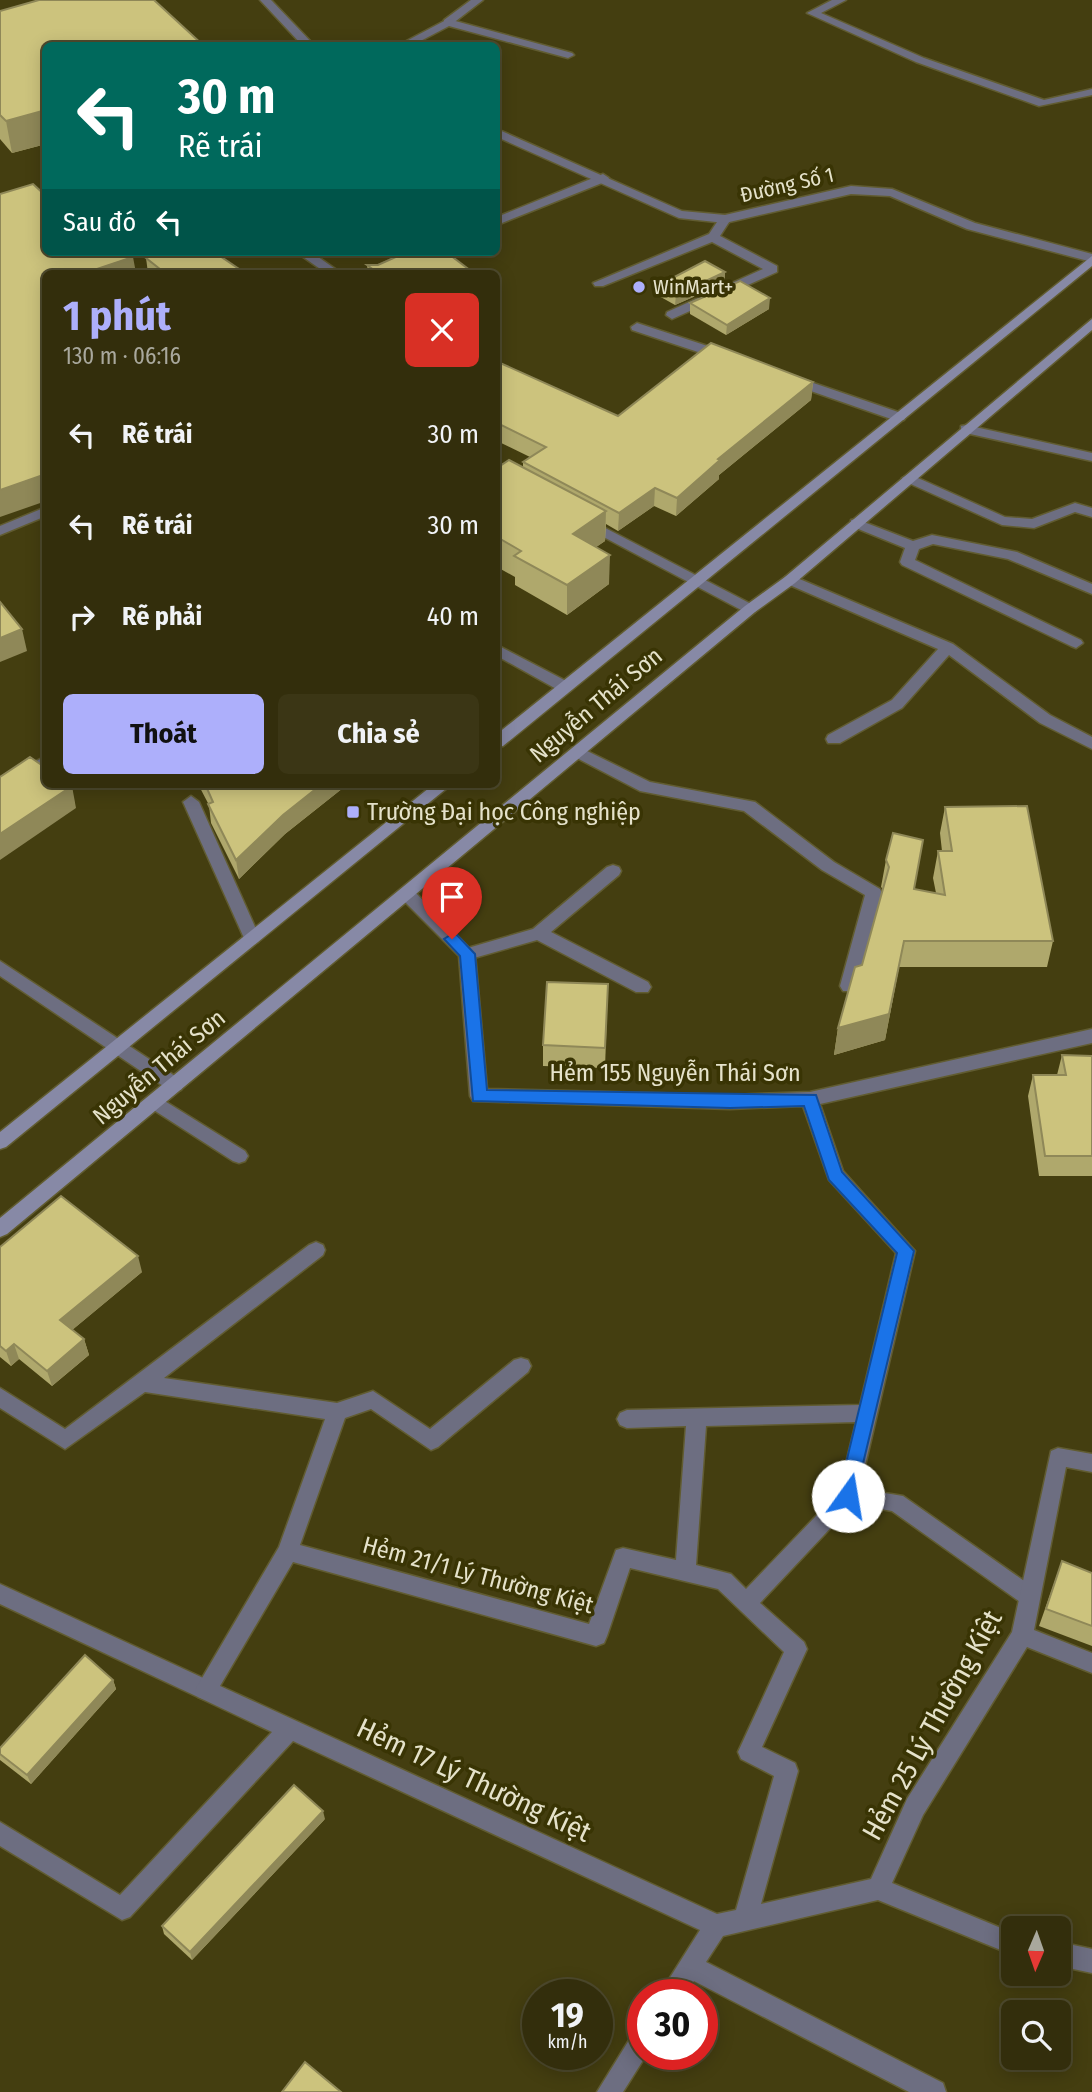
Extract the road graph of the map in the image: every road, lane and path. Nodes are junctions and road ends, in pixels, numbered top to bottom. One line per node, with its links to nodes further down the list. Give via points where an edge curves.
1 (265, 0): 5 (street)
2 (478, 0): 4 (street)
3 (841, 0): 8 (street, via 812,13 920,60 1043,104)
4 (448, 22): 6 (street); 7 (street)
5 (306, 42)
6 (410, 42)
7 (568, 55)
8 (1092, 92)
9 (500, 134): 10 (street, Đường Số 1)
10 (603, 178): 11 (street); 12 (street, Đường Số 1, via 680,214)
11 (500, 219)
12 (726, 219): 13 (street); 16 (street, Đường Số 1, via 851,190 892,193 971,226)
13 (713, 237): 19 (street); 20 (street, via 773,269)
14 (308, 256): 17 (street)
15 (409, 256): 18 (street)
16 (1092, 259): 25 (main road, Nguyễn Thái Sơn)
17 (330, 270)
18 (374, 270)
19 (599, 283)
20 (672, 315)
21 (1092, 323): 26 (main road, Nguyễn Thái Sơn)
22 (637, 327): 23 (street)
23 (742, 363)
24 (781, 376): 25 (street)
25 (899, 417): 36 (main road, Nguyễn Thái Sơn)
26 (966, 429): 27 (street); 28 (main road, Nguyễn Thái Sơn)
27 (1092, 457)
28 (909, 478): 31 (street, via 1002,521 1034,524 1075,507); 32 (main road, Nguyễn Thái Sơn)
29 (568, 512): 36 (street)
30 (42, 513): 33 (street)
31 (1092, 513)
32 (856, 523): 34 (street); 35 (main road, Nguyễn Thái Sơn)
33 (0, 531)
34 (913, 546): 37 (street, via 932,539 1012,555); 39 (street, via 907,562)
35 (790, 580): 38 (main road, Nguyễn Thái Sơn); 40 (street)
36 (697, 581): 38 (street); 42 (main road, Nguyễn Thái Sơn)
37 (1092, 589)
38 (750, 608): 46 (main road, Nguyễn Thái Sơn)
39 (1076, 643)
40 (948, 647): 43 (street, via 897,704); 45 (street, via 1045,719)
41 (500, 652): 42 (street)
42 (565, 687): 44 (main road, Nguyễn Thái Sơn)
43 (834, 739)
44 (500, 740)
45 (1092, 744)
46 (579, 752): 52 (main road, Nguyễn Thái Sơn); 57 (street, via 646,787 749,806 828,866 874,893)
47 (42, 763): 48 (street)
48 (0, 787)
49 (439, 788): 54 (main road, Nguyễn Thái Sơn)
50 (191, 802): 54 (street)
51 (612, 871): 53 (street)
52 (407, 894): 55 (street); 61 (main road, Nguyễn Thái Sơn)
53 (539, 933): 55 (street); 58 (street)
54 (252, 938): 60 (main road, Nguyễn Thái Sơn)
55 (467, 954): 62 (street, Hẻm 155 Nguyễn Thái Sơn, via 479,1096 730,1102)
56 (0, 967): 60 (street)
57 (849, 986)
58 (642, 987)
59 (1092, 1035): 62 (street, Hẻm 155 Nguyễn Thái Sơn)
60 (118, 1046): 61 (street); 64 (main road, Nguyễn Thái Sơn)
61 (175, 1085): 63 (main road, Nguyễn Thái Sơn)
62 (810, 1099): 72 (street, via 835,1175 906,1251)
63 (155, 1102): 65 (street); 66 (main road, Nguyễn Thái Sơn)
64 (0, 1142)
65 (239, 1156)
66 (0, 1229)
67 (316, 1250): 69 (street)
68 (521, 1366): 71 (street, via 431,1441 373,1400)
69 (142, 1383): 70 (street, via 65,1440); 71 (street)
70 (0, 1397)
71 (337, 1412): 77 (street)
72 (867, 1413): 73 (street); 76 (street)
73 (697, 1418): 74 (street); 78 (street)
74 (628, 1419)
75 (1092, 1463): 80 (street, Hẻm 25 Lý Thường Kiệt, via 1058,1457)
76 (848, 1496): 80 (street, via 896,1502); 81 (street)
77 (288, 1551): 78 (street, Hẻm 21/1 Lý Thường Kiệt, via 596,1636 622,1557); 84 (street)
78 (685, 1572): 81 (street, Hẻm 21/1 Lý Thường Kiệt, via 724,1581)
79 (0, 1594): 84 (street, Hẻm 17 Lý Thường Kiệt)
80 (1030, 1597): 82 (street, Hẻm 25 Lý Thường Kiệt)
81 (746, 1605): 88 (street, Hẻm 21/1 Lý Thường Kiệt, via 796,1649 749,1752 788,1771)
82 (1022, 1635): 83 (street); 87 (street, Hẻm 25 Lý Thường Kiệt, via 915,1807)
83 (1092, 1663)
84 (206, 1690): 85 (street, Hẻm 17 Lý Thường Kiệt)
85 (290, 1728): 86 (street, via 122,1909); 89 (street, Hẻm 17 Lý Thường Kiệt)
86 (0, 1833)
87 (878, 1889): 88 (street); 90 (street)
88 (745, 1919): 89 (street)
89 (716, 1926): 93 (street)
90 (1001, 1939)
91 (1071, 1957): 92 (street)
92 (1092, 1961)
93 (690, 1966): 94 (street); 97 (street)
94 (681, 1979)
95 (627, 2064): 96 (street)
96 (609, 2092)
97 (934, 2092)

